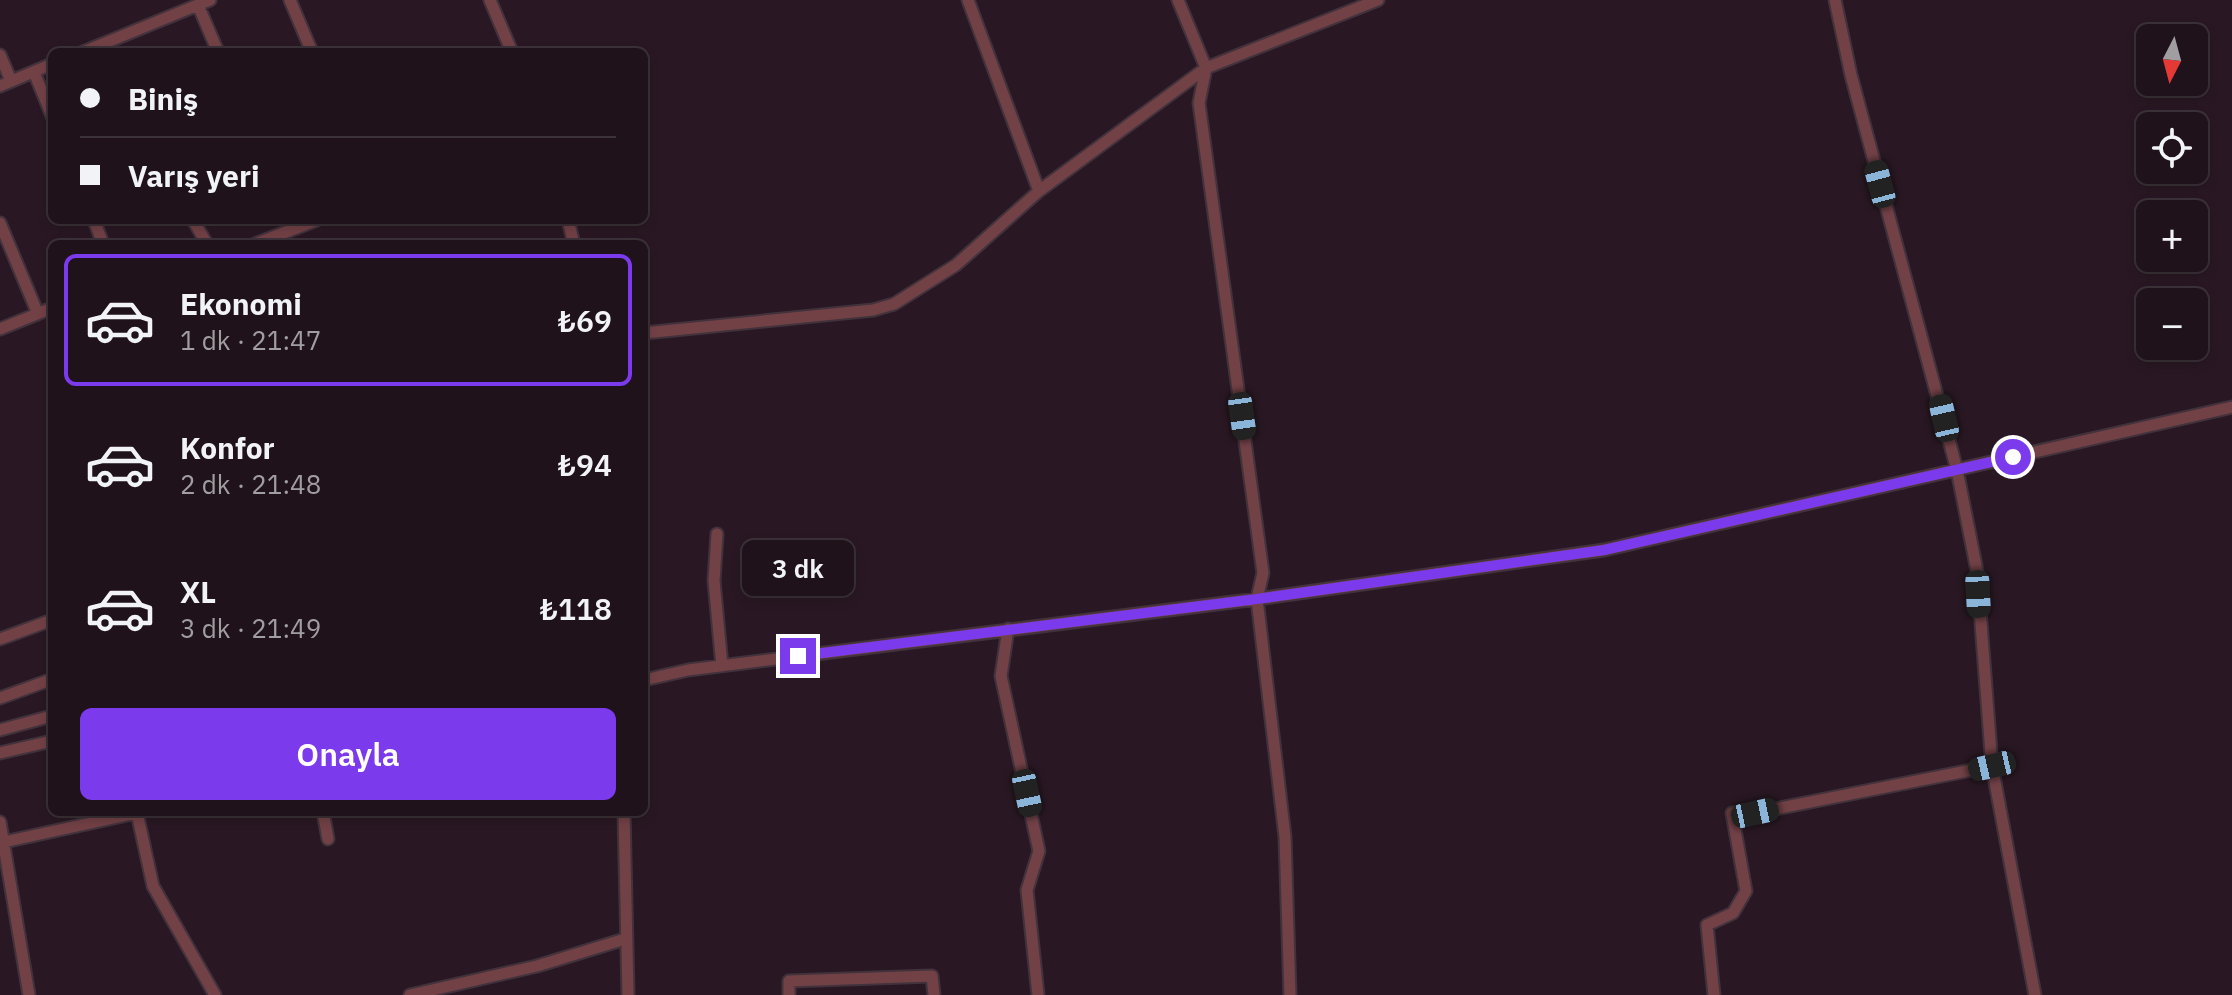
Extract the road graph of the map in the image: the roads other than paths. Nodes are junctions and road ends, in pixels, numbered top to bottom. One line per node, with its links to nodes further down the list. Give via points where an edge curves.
1 (210, 0): 8 (street)
2 (290, 0): 13 (street)
3 (490, 0): 14 (street)
4 (968, 0): 21 (street)
5 (1178, 0): 17 (street)
6 (1378, 0): 17 (street)
7 (1835, 0): 30 (street)
8 (198, 5): 9 (street); 12 (street)
9 (117, 38): 10 (street); 11 (street)
10 (93, 48)
11 (121, 48)
12 (216, 48)
13 (310, 48)
14 (510, 48)
15 (0, 55): 19 (street)
16 (48, 66): 18 (street)
17 (1206, 68): 21 (street); 32 (street, via 1199,103 1263,573)
18 (34, 72): 19 (street); 20 (street)
19 (5, 84)
20 (48, 106)
21 (1039, 191): 28 (street, via 956,265 894,304)
22 (0, 223): 26 (street)
23 (291, 224): 24 (street)
24 (262, 240)
25 (48, 310): 26 (street)
26 (38, 314): 27 (street)
27 (0, 329)
28 (648, 333)
29 (2232, 407): 30 (street)
30 (1957, 470): 32 (street, via 1604,550); 44 (street, via 1977,571)
31 (717, 534): 36 (street, via 714,581)
32 (1257, 599): 34 (street); 60 (street, via 1285,837)
33 (48, 621): 35 (street)
34 (1008, 629): 36 (street); 59 (street, via 1001,676 1039,851 1027,890)
35 (0, 639)
36 (722, 666): 37 (street)
37 (648, 679)
38 (47, 681): 39 (street)
39 (0, 698)
40 (48, 717): 41 (street)
41 (0, 730)
42 (48, 742): 43 (street)
43 (0, 753)
44 (1992, 766): 61 (street, via 1755,813 1732,813 1746,891 1733,913 1707,925); 62 (street)
45 (121, 816): 51 (street)
46 (140, 816): 54 (street, via 153,886)
47 (324, 816): 50 (street)
48 (624, 816): 52 (street)
49 (0, 822): 51 (street)
50 (328, 839)
51 (4, 842): 53 (street)
52 (625, 939): 55 (street); 56 (street)
53 (29, 995)
54 (215, 995)
55 (410, 995)
56 (628, 995)
57 (789, 995): 58 (street, via 789,981 932,976)
58 (934, 995)
59 (1038, 995)
60 (1290, 995)
61 (1714, 995)
62 (2035, 995)

